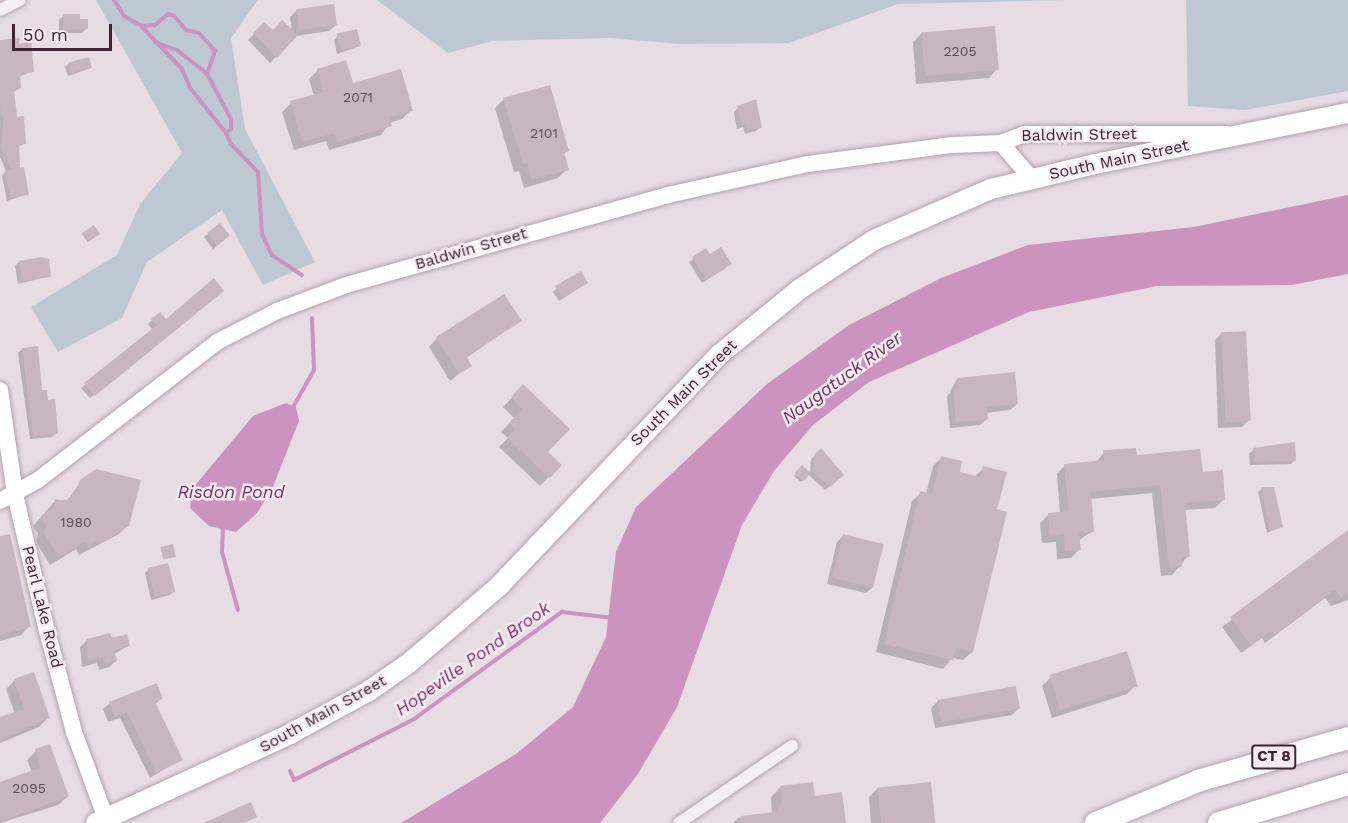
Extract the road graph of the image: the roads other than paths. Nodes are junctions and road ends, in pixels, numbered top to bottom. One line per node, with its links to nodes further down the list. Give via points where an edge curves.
1 (20, 0): 2 (street)
2 (0, 10)
3 (1348, 113): 4 (main road, South Main Street)
4 (1231, 136): 5 (main road, Baldwin Street, via 1211,132 1025,134); 6 (main road, South Main Street)
5 (1001, 143): 6 (main road, Baldwin Street); 8 (main road, Baldwin Street, via 860,156 732,179 314,296 258,320 203,351)
6 (1031, 178): 12 (main road, South Main Street, via 972,195 888,233 782,302 674,399 484,600 388,678 290,735)
7 (0, 390): 8 (main road, Pearl Lake Road)
8 (7, 498): 12 (main road, Pearl Lake Road)
9 (1348, 738): 14 (highway, CT 8, via 1201,780)
10 (792, 746): 13 (street)
11 (1348, 784): 15 (highway)
12 (101, 821)
13 (679, 823)
14 (1096, 823)
15 (1219, 823)

